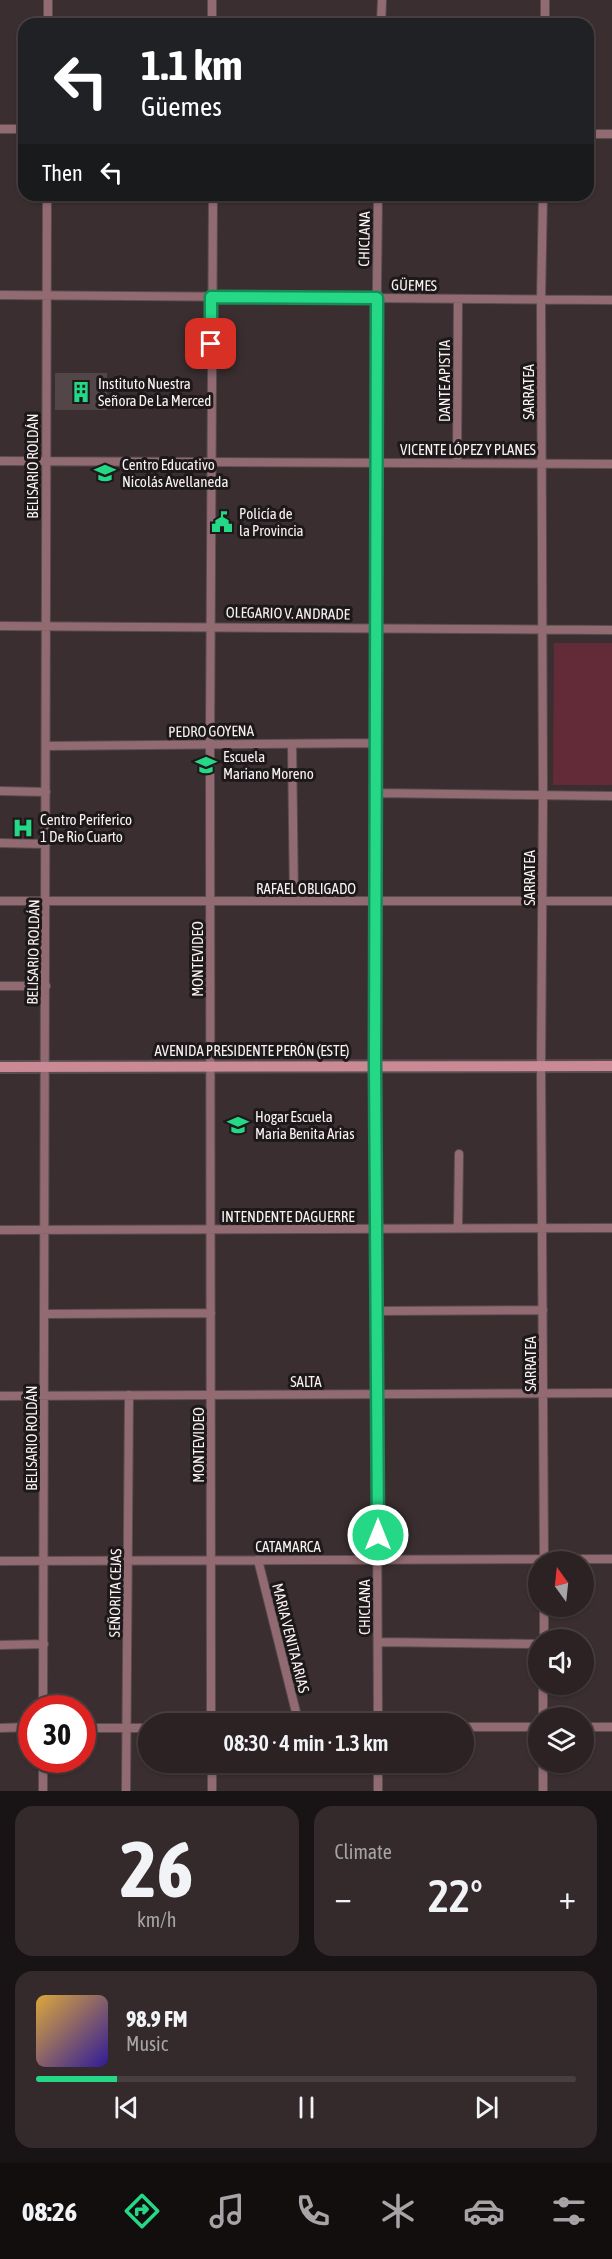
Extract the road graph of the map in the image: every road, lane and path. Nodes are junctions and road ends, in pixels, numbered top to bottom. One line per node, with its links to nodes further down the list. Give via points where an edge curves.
1 (48, 0): 5 (street)
2 (212, 0): 6 (street)
3 (382, 0): 7 (street)
4 (545, 0): 8 (street)
5 (48, 18)
6 (212, 18)
7 (381, 18)
8 (545, 18)
9 (0, 129): 10 (street)
10 (18, 129)
11 (594, 134): 12 (street)
12 (612, 134)
13 (47, 201): 18 (street, BELISARIO ROLDÁN)
14 (213, 201): 19 (street, MONTEVIDEO)
15 (378, 201): 20 (street, CHICLANA)
16 (543, 201): 22 (street, SARRATEA)
17 (0, 295): 18 (street, GÜEMES)
18 (46, 295): 19 (street, GÜEMES); 25 (street, BELISARIO ROLDÁN)
19 (211, 297): 20 (street, GÜEMES); 26 (street, MONTEVIDEO)
20 (377, 298): 21 (street, GÜEMES); 27 (street, CHICLANA)
21 (458, 299): 22 (street, GÜEMES); 28 (street, DANTE APISTIA)
22 (540, 300): 23 (street, GÜEMES); 29 (street, SARRATEA)
23 (612, 300)
24 (0, 460): 25 (street, VICENTE LÓPEZ Y PLANES)
25 (46, 461): 26 (street, VICENTE LÓPEZ Y PLANES); 32 (street, BELISARIO ROLDÁN)
26 (212, 461): 27 (street, VICENTE LÓPEZ Y PLANES); 33 (street, MONTEVIDEO)
27 (375, 462): 28 (street, VICENTE LÓPEZ Y PLANES); 34 (street, CHICLANA)
28 (457, 463): 29 (street, VICENTE LÓPEZ Y PLANES)
29 (542, 463): 30 (street, VICENTE LÓPEZ Y PLANES); 35 (street, SARRATEA)
30 (612, 464)
31 (0, 626): 32 (street, OLEGARIO V. ANDRADE)
32 (45, 626): 33 (street, OLEGARIO V. ANDRADE); 40 (street, BELISARIO ROLDÁN)
33 (210, 626): 34 (street, OLEGARIO V. ANDRADE); 38 (street, MONTEVIDEO)
34 (375, 628): 35 (street, OLEGARIO V. ANDRADE); 37 (street, CHICLANA)
35 (542, 630): 36 (street, OLEGARIO V. ANDRADE); 44 (street, SARRATEA)
36 (612, 630)
37 (375, 743): 39 (street, PEDRO GOYENA); 43 (street, CHICLANA)
38 (210, 744): 39 (street, PEDRO GOYENA); 40 (street, PEDRO GOYENA); 50 (street, MONTEVIDEO)
39 (292, 744): 51 (street)
40 (46, 746): 42 (street, BELISARIO ROLDÁN)
41 (0, 791): 42 (street)
42 (46, 792): 47 (street, BELISARIO ROLDÁN)
43 (375, 793): 44 (street); 52 (street, CHICLANA)
44 (543, 796): 45 (street); 53 (street, SARRATEA)
45 (612, 796)
46 (0, 843): 47 (street)
47 (46, 844): 49 (street, BELISARIO ROLDÁN)
48 (0, 901): 49 (street, RAFAEL OBLIGADO)
49 (47, 901): 50 (street, RAFAEL OBLIGADO); 56 (street, BELISARIO ROLDÁN)
50 (210, 901): 51 (street, RAFAEL OBLIGADO); 58 (street, MONTEVIDEO)
51 (294, 901): 52 (street, RAFAEL OBLIGADO)
52 (376, 901): 53 (street, RAFAEL OBLIGADO); 57 (street, CHICLANA)
53 (543, 901): 54 (street, RAFAEL OBLIGADO); 62 (street, SARRATEA)
54 (612, 901)
55 (0, 986): 56 (street)
56 (46, 986): 61 (street, BELISARIO ROLDÁN)
57 (375, 1065): 58 (main road, AVENIDA PRESIDENTE PERÓN (ESTE)); 62 (main road, AVENIDA PRESIDENTE PERÓN (ESTE)); 68 (street, CHICLANA)
58 (210, 1066): 61 (main road, AVENIDA PRESIDENTE PERÓN (ESTE)); 67 (street, MONTEVIDEO)
59 (612, 1066): 62 (main road, AVENIDA PRESIDENTE PERÓN (ESTE))
60 (0, 1067): 61 (main road, AVENIDA PRESIDENTE PERÓN (ESTE))
61 (45, 1067): 70 (street, BELISARIO ROLDÁN)
62 (541, 1067): 65 (street, SARRATEA)
63 (459, 1154): 64 (street)
64 (458, 1228): 65 (street, INTENDENTE DAGUERRE); 68 (street, INTENDENTE DAGUERRE)
65 (543, 1228): 66 (street, INTENDENTE DAGUERRE); 71 (street, SARRATEA)
66 (612, 1228)
67 (211, 1229): 68 (street, INTENDENTE DAGUERRE); 70 (street, INTENDENTE DAGUERRE); 73 (street, MONTEVIDEO)
68 (376, 1229): 72 (street, CHICLANA)
69 (0, 1230): 70 (street, INTENDENTE DAGUERRE)
70 (45, 1230): 74 (street, BELISARIO ROLDÁN)
71 (543, 1310): 72 (street); 76 (street, SARRATEA)
72 (376, 1311): 80 (street, CHICLANA)
73 (211, 1312): 74 (street); 79 (street, MONTEVIDEO)
74 (45, 1314): 77 (street, BELISARIO ROLDÁN)
75 (612, 1393): 76 (street, SALTA)
76 (543, 1394): 80 (street, SALTA); 82 (street, SARRATEA)
77 (45, 1395): 78 (street, SALTA); 81 (street, SALTA); 86 (street, BELISARIO ROLDÁN)
78 (129, 1395): 79 (street, SALTA); 87 (street, SEÑORITA CEJAS)
79 (211, 1395): 80 (street, SALTA); 88 (street, MONTEVIDEO)
80 (377, 1395): 83 (street, CHICLANA)
81 (0, 1396)
82 (544, 1551)
83 (378, 1559): 89 (street, CATAMARCA); 90 (street, CATAMARCA); 92 (street, CHICLANA)
84 (594, 1559): 85 (street, CATAMARCA)
85 (612, 1559)
86 (45, 1560): 87 (street, CATAMARCA); 91 (street, CATAMARCA); 93 (street, BELISARIO ROLDÁN)
87 (129, 1560): 88 (street, CATAMARCA); 107 (street, SEÑORITA CEJAS)
88 (210, 1560): 89 (street, CATAMARCA); 97 (street, MONTEVIDEO)
89 (258, 1560): 98 (street, MARIA VENITA ARIAS)
90 (528, 1560)
91 (0, 1561)
92 (378, 1642): 94 (street); 99 (street, CHICLANA)
93 (44, 1644): 95 (street); 96 (street, BELISARIO ROLDÁN)
94 (528, 1644)
95 (0, 1645)
96 (43, 1695)
97 (211, 1713)
98 (296, 1713)
99 (378, 1713)
100 (18, 1727): 105 (street)
101 (474, 1727): 102 (street)
102 (528, 1727)
103 (594, 1727): 104 (street)
104 (612, 1727)
105 (0, 1728)
106 (96, 1728): 107 (street)
107 (127, 1728): 108 (street); 114 (street, SEÑORITA CEJAS)
108 (138, 1728)
109 (43, 1773): 113 (street)
110 (212, 1773): 115 (street)
111 (378, 1773): 116 (street)
112 (543, 1773): 117 (street)
113 (43, 1791)
114 (126, 1791)
115 (212, 1791)
116 (378, 1791)
117 (543, 1791)

